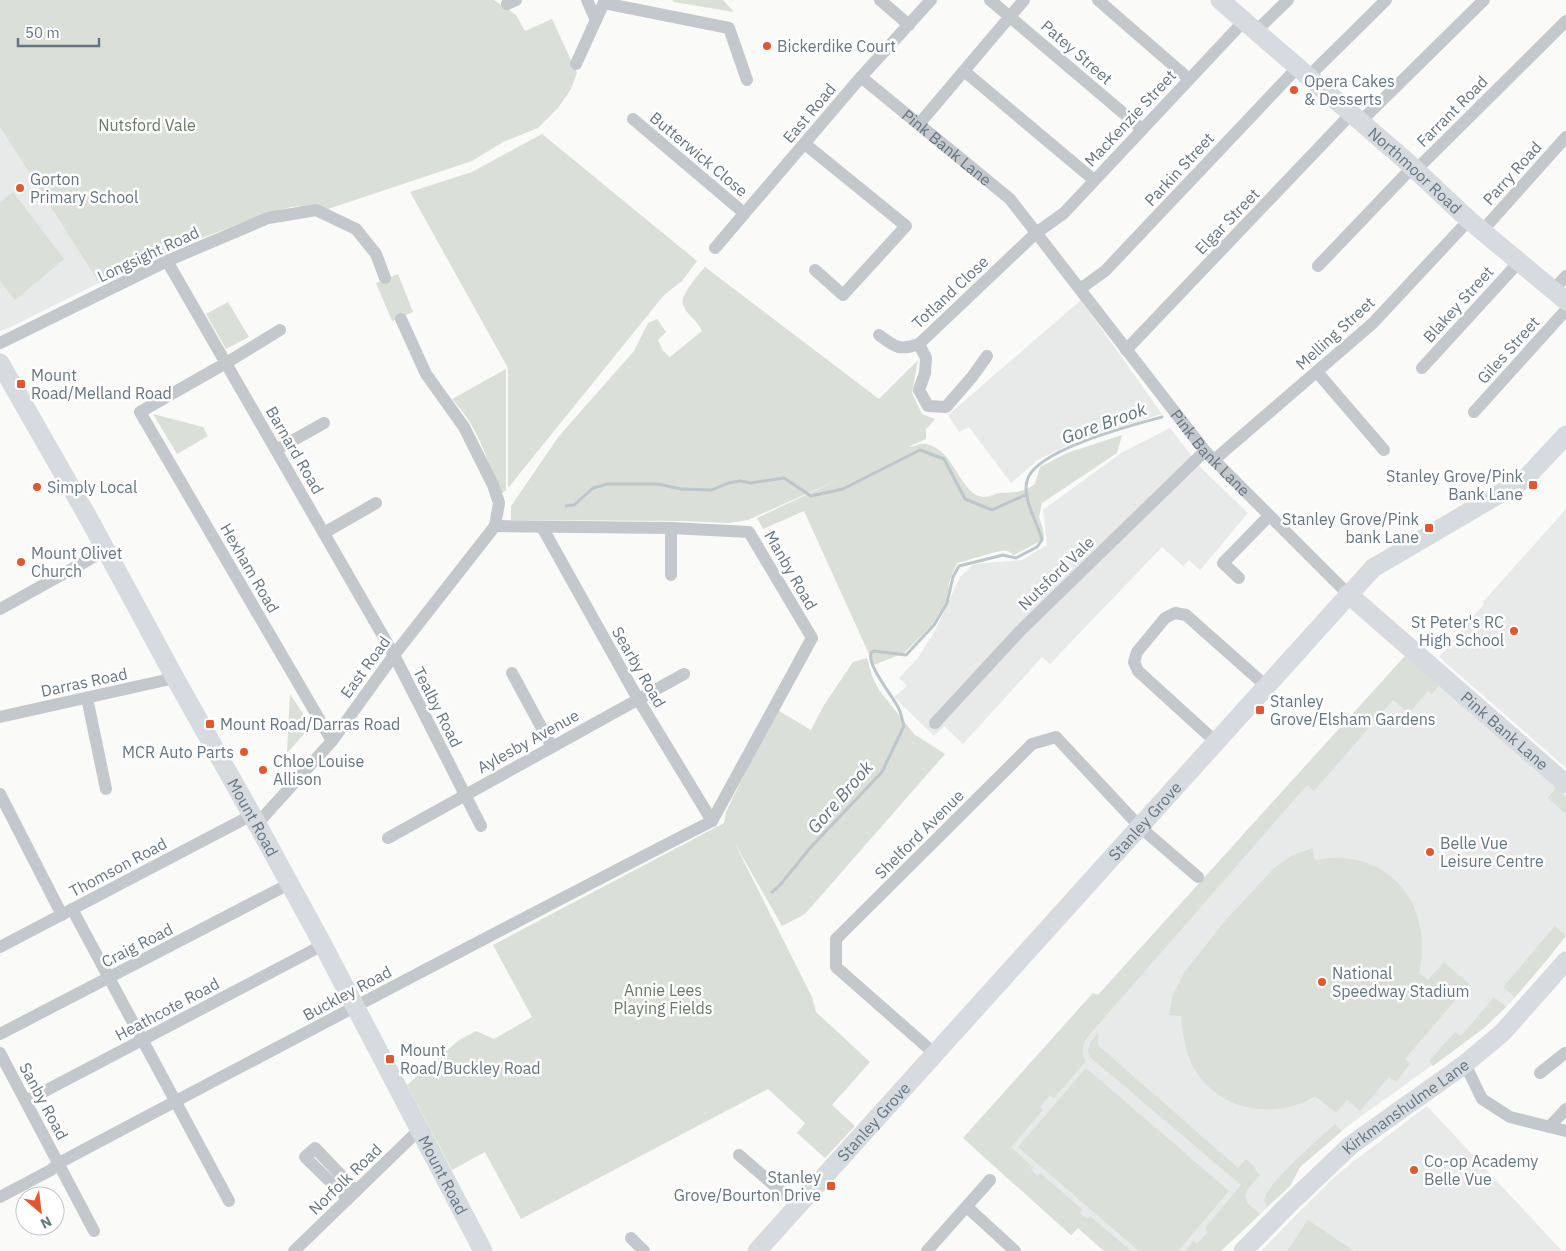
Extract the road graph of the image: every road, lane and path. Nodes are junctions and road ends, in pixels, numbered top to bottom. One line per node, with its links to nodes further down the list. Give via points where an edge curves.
1 (587, 0): 13 (street)
2 (880, 0): 15 (street)
3 (931, 0): 15 (street, East Road)
4 (990, 0): 12 (street, Patey Street)
5 (1024, 0): 12 (street)
6 (1098, 0): 21 (street)
7 (1220, 0): 16 (street, Northmoor Road)
8 (1288, 0): 16 (street, MacKenzie Street)
9 (1386, 0): 19 (street, Parkin Street)
10 (1484, 0): 23 (street, Elgar Street)
11 (605, 2): 13 (street); 22 (street, via 729,28)
12 (1010, 16): 18 (street); 26 (street, Patey Street)
13 (596, 20): 17 (street)
14 (1566, 21): 29 (street, Farrant Road)
15 (909, 25): 20 (street, East Road)
16 (1250, 26): 19 (street, Northmoor Road); 21 (street, MacKenzie Street)
17 (576, 64)
18 (964, 71): 25 (street); 30 (street)
19 (1303, 72): 23 (street, Northmoor Road); 41 (street, Parkin Street, via 1105,271)
20 (861, 77): 25 (street, Pink Bank Lane); 28 (street, East Road)
21 (1189, 79): 26 (street, MacKenzie Street)
22 (747, 80)
23 (1355, 118): 29 (street, Northmoor Road); 49 (street, Elgar Street)
24 (633, 119): 31 (street, Butterwick Close)
25 (919, 124): 33 (street, Pink Bank Lane, via 1010,199)
26 (1142, 129): 30 (street, MacKenzie Street)
27 (1566, 137): 32 (street, Parry Road)
28 (805, 144): 31 (street, East Road); 38 (street, via 906,226 842,295)
29 (1414, 169): 32 (street, Northmoor Road); 37 (street, Farrant Road)
30 (1094, 180): 33 (street, MacKenzie Street, via 1064,213)
31 (744, 213): 34 (street, East Road)
32 (1475, 225): 36 (street, Northmoor Road); 54 (street, Melling Street)
33 (1036, 233): 41 (street, Pink Bank Lane); 48 (street, Totland Close)
34 (715, 248)
35 (167, 261): 40 (street, Longsight Road, via 268,218 316,210 356,229 376,254); 47 (street, Longsight Road); 52 (street, Barnard Road)
36 (1519, 262): 42 (street, Northmoor Road); 53 (street, Blakey Street)
37 (1318, 266)
38 (815, 270)
39 (1566, 276): 42 (street)
40 (385, 278)
41 (1080, 289): 49 (street, Pink Bank Lane)
42 (1560, 296)
43 (1566, 310): 55 (street, Giles Street)
44 (401, 319): 63 (street, via 426,374 464,427 494,485 499,503)
45 (280, 330): 52 (street)
46 (879, 335): 48 (street, Totland Close, via 906,349)
47 (0, 343)
48 (919, 344): 50 (street, via 926,358 919,390 928,406 946,407)
49 (1126, 350): 60 (street, Pink Bank Lane)
50 (988, 356)
51 (0, 363): 67 (street, Mount Road)
52 (226, 363): 58 (street, Barnard Road); 81 (street, Hexham Road, via 140,412)
53 (1422, 368)
54 (1317, 372): 59 (street); 60 (street, Melling Street)
55 (1474, 412)
56 (324, 423): 58 (street)
57 (1566, 435): 70 (street, Stanley Grove, via 1525,479 1374,568)
58 (276, 450): 66 (street, Barnard Road)
59 (1384, 450)
60 (1209, 456): 62 (street, Pink Bank Lane); 80 (street, Nutsford Vale, via 1020,631)
61 (376, 503): 66 (street)
62 (1269, 516): 69 (street, via 1223,563); 70 (street, Pink Bank Lane)
63 (495, 526): 64 (street, Manby Road); 72 (street, East Road)
64 (542, 527): 65 (street, Manby Road); 78 (street, Searby Road)
65 (671, 528): 68 (street); 89 (street, Manby Road, via 750,532 812,638)
66 (324, 533): 72 (street, Barnard Road)
67 (106, 550): 71 (street); 75 (street, Mount Road)
68 (672, 575)
69 (1239, 578)
70 (1348, 594): 76 (street, Stanley Grove); 84 (street, Pink Bank Lane)
71 (0, 608)
72 (394, 655): 81 (street, East Road); 87 (street, Tealby Road)
73 (512, 673): 83 (street)
74 (684, 674): 78 (street, Aylesby Avenue)
75 (175, 678): 77 (street, Darras Road); 88 (street, Mount Road)
76 (1266, 686): 82 (street, Stanley Grove); 82 (street, via 1186,615 1175,613 1165,618 1137,652 1134,662 1138,671)
77 (87, 698): 79 (street, Darras Road); 85 (street)
78 (638, 699): 83 (street, Aylesby Avenue); 89 (street, Searby Road)
79 (0, 717)
80 (935, 724)
81 (332, 741): 88 (street, East Road)
82 (1216, 742): 91 (street, Stanley Grove)
83 (552, 747): 87 (street, Aylesby Avenue)
84 (1566, 784)
85 (106, 789)
86 (0, 794): 95 (street)
87 (464, 795): 90 (street, Tealby Road); 92 (street, Aylesby Avenue)
88 (254, 819): 94 (street, Mount Road); 95 (street, Thomson Road)
89 (712, 821): 100 (street, Buckley Road)
90 (481, 826)
91 (1140, 827): 93 (street); 104 (street, Stanley Grove); 104 (street, Shelford Avenue, via 1056,737 1032,744 836,939 836,967)
92 (388, 838)
93 (1198, 877)
94 (290, 884): 96 (street, Mount Road); 99 (street, Craig Road)
95 (67, 912): 97 (street, Thomson Road); 99 (street)
96 (322, 945): 100 (street, Mount Road); 102 (street, Heathcote Road)
97 (0, 948)
98 (1565, 965): 106 (street, Kirkmanshulme Lane, via 1503,1032)
99 (109, 977): 101 (street, Craig Road); 102 (street)
100 (355, 1007): 110 (street, Buckley Road); 113 (street, Mount Road)
101 (0, 1034)
102 (143, 1040): 109 (street, Heathcote Road); 110 (street)
103 (0, 1054): 107 (street, Sanby Road)
104 (935, 1054): 120 (street, Stanley Grove)
105 (1566, 1054): 108 (street)
106 (1465, 1064): 112 (street, via 1482,1099 1510,1116); 130 (street, Kirkmanshulme Lane, via 1351,1145)
107 (4, 1070): 109 (street, Sanby Road)
108 (1540, 1073)
109 (26, 1101): 116 (street, Sanby Road)
110 (176, 1102): 116 (street, Buckley Road); 119 (street)
111 (1566, 1109): 112 (street)
112 (1549, 1127): 114 (street)
113 (419, 1130): 124 (street, Norfolk Road); 125 (street, Mount Road)
114 (1566, 1132)
115 (739, 1155): 120 (street)
116 (59, 1163): 118 (street, Buckley Road); 122 (street, Sanby Road)
117 (990, 1180): 121 (street)
118 (0, 1197)
119 (229, 1201)
120 (798, 1206): 127 (street, Stanley Grove)
121 (966, 1207): 128 (street); 129 (street)
122 (94, 1231)
123 (631, 1238): 126 (street)
124 (294, 1251)
125 (483, 1251)
126 (644, 1251)
127 (757, 1251)
128 (927, 1251)
129 (1015, 1251)
130 (1243, 1251)

